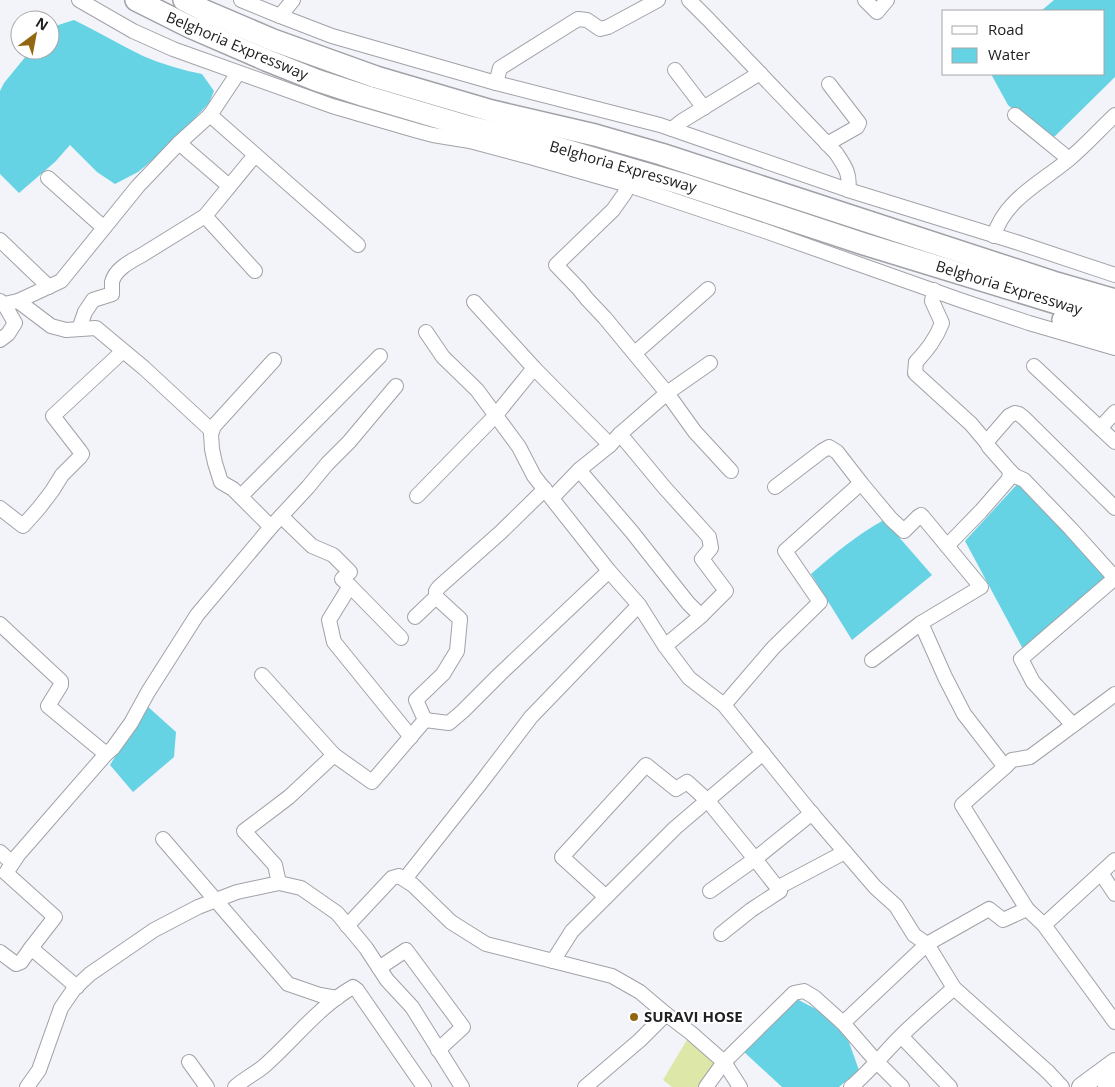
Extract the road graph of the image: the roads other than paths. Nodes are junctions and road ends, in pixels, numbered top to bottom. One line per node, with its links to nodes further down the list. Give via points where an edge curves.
1 (79, 0): 12 (street, via 172,49)
2 (136, 0): 26 (highway, Belghoria Expressway, via 190,27 316,80 460,124 552,146)
3 (184, 0): 22 (highway, Belghoria Expressway, via 273,40 376,77 492,111)
4 (241, 0): 10 (street)
5 (293, 0): 10 (street)
6 (658, 0): 14 (street, via 600,29 587,20 578,19 500,68)
7 (689, 0): 13 (street)
8 (864, 0): 9 (street, via 877,12)
9 (887, 0)
10 (280, 16): 14 (street, via 332,36)
11 (675, 70): 16 (street)
12 (238, 73): 17 (street); 26 (street, via 332,106 418,131)
13 (760, 74): 16 (street); 23 (street)
14 (496, 83): 20 (street)
15 (829, 84): 23 (street, via 859,122 857,127)
16 (704, 108): 20 (street)
17 (210, 115): 21 (street); 24 (street)
18 (1015, 115): 25 (street)
19 (1115, 115): 25 (street)
20 (672, 129): 29 (street)
21 (179, 143): 28 (street); 31 (street)
22 (627, 144): 26 (highway); 41 (highway, Belghoria Expressway)
23 (828, 144): 29 (street, via 847,169)
24 (255, 155): 28 (street); 34 (street)
25 (1069, 159): 32 (street, via 1009,207)
26 (622, 177): 35 (highway, Belghoria Expressway, via 682,184); 40 (street); 52 (street, via 625,194 613,210 556,265)
27 (48, 178): 31 (street)
28 (229, 186): 30 (street)
29 (848, 187): 32 (street)
30 (205, 216): 36 (street); 46 (street, via 117,272 112,281 112,294 93,300)
31 (104, 228): 38 (street, via 61,281)
32 (997, 228): 37 (street)
33 (0, 240): 38 (street)
34 (358, 245)
35 (940, 267): 45 (highway, Belghoria Expressway); 48 (highway, via 1010,301)
36 (254, 271)
37 (1115, 275)
38 (50, 287): 42 (street)
39 (708, 289): 52 (street)
40 (934, 290): 50 (street); 66 (street, via 932,300 942,323 929,348 916,362 915,373)
41 (1115, 300)
42 (18, 302): 44 (street); 46 (street, via 50,326)
43 (474, 302): 57 (street)
44 (2, 303): 49 (street, via 15,324)
45 (1115, 321)
46 (79, 329): 51 (street, via 96,328)
47 (426, 332): 61 (street, via 443,358 476,390)
48 (1115, 338)
49 (0, 340)
50 (1115, 348)
51 (123, 351): 63 (street); 76 (street, via 53,416 82,454 80,457 23,526)
52 (635, 353): 59 (street)
53 (380, 356): 74 (street)
54 (274, 360): 63 (street)
55 (710, 363): 59 (street)
56 (1034, 366): 62 (street)
57 (534, 368): 61 (street); 67 (street)
58 (396, 386): 78 (street)
59 (667, 393): 64 (street); 69 (street)
60 (1115, 412): 62 (street)
61 (495, 416): 73 (street); 75 (street)
62 (1100, 428): 65 (street)
63 (212, 431): 74 (street, via 214,463 221,482)
64 (620, 434): 67 (street); 86 (street, via 709,537 711,548 702,559 726,591)
65 (1115, 442)
66 (987, 443): 70 (street); 77 (street, via 1009,416 1019,414)
67 (610, 445): 68 (street)
68 (579, 470): 73 (street); 86 (street)
69 (731, 471)
70 (1010, 471): 80 (street, via 1009,479); 82 (street, via 1031,487)
71 (861, 483): 72 (street, via 829,447); 80 (street, via 904,531 921,515); 95 (street, via 785,551 820,602 773,648)
72 (775, 487)
73 (549, 494): 81 (street); 84 (street, via 439,587)
74 (241, 496): 79 (street)
75 (417, 496)
76 (0, 508)
77 (1115, 508)
78 (280, 516): 79 (street); 83 (street, via 312,546 333,555 350,572 342,579)
79 (271, 527): 100 (street, via 197,614 131,723)
80 (947, 546): 88 (street, via 981,587)
81 (609, 571): 85 (street); 96 (street, via 449,723)
82 (1115, 578): 97 (street, via 1021,659 1033,682)
83 (350, 586): 90 (street); 98 (street, via 329,620 334,642)
84 (436, 597): 87 (street); 96 (street, via 460,619 457,650 443,674 416,700)
85 (638, 605): 91 (street); 112 (street, via 531,717)
86 (701, 616): 91 (street)
87 (415, 617)
88 (921, 623): 92 (street); 102 (street, via 964,714)
89 (0, 624): 100 (street, via 61,680 48,706)
90 (401, 638)
91 (665, 646): 95 (street, via 689,678)
92 (872, 660)
93 (262, 675): 101 (street)
94 (1115, 694): 97 (street)
95 (724, 705): 99 (street)
96 (425, 720): 98 (street)
97 (1073, 725): 102 (street, via 1030,757 1012,760)
98 (411, 737): 101 (street, via 372,782)
99 (763, 753): 103 (street); 104 (street)
100 (106, 754): 110 (street)
101 (334, 755): 113 (street, via 244,831 276,865)
102 (1005, 767): 119 (street, via 962,805)
103 (708, 801): 108 (street); 117 (street, via 675,828); 117 (street, via 687,782 676,790 646,765 562,857)
104 (812, 812): 107 (street); 108 (street)
105 (162, 839): 118 (street)
106 (0, 852): 110 (street)
107 (845, 852): 114 (street); 123 (street, via 896,906 914,935)
108 (755, 859): 114 (street); 115 (street)
109 (1115, 860): 111 (street)
110 (12, 862): 124 (street, via 6,873 55,917)
111 (1101, 873): 116 (street); 120 (street)
112 (405, 880): 121 (street, via 399,876 392,878); 126 (street, via 451,922 486,944)
113 (279, 883): 118 (street); 121 (street, via 301,888 337,913)
114 (777, 888): 122 (street, via 780,891)
115 (710, 891)
116 (1115, 894)
117 (606, 897): 126 (street, via 572,930)
118 (215, 900): 128 (street, via 154,930); 130 (street, via 288,984)
119 (1027, 909): 120 (street); 123 (street, via 1003,920 989,909)
120 (1044, 925): 132 (street)
121 (347, 926): 127 (street)
122 (721, 934)
123 (927, 944): 129 (street); 133 (street)
124 (31, 948): 125 (street, via 16,964); 128 (street)
125 (0, 952)
126 (553, 961): 131 (street, via 612,976 640,992)
127 (379, 968): 135 (street, via 412,1007); 135 (street, via 406,950 463,1027)
128 (77, 986): 141 (street, via 61,1008 39,1070)
129 (954, 988): 134 (street); 152 (street)
130 (337, 998): 143 (street, via 262,1068); 144 (street, via 352,987 358,990)
131 (666, 1014): 138 (street); 146 (street)
132 (1115, 1022)
133 (843, 1023): 136 (street); 138 (street, via 814,997 804,992 794,993)
134 (901, 1036): 136 (street); 151 (street)
135 (438, 1050): 145 (street)
136 (876, 1061): 149 (street); 150 (street)
137 (189, 1062): 142 (street)
138 (724, 1062): 147 (street); 148 (street)
139 (1115, 1062): 153 (main road)
140 (1115, 1081): 154 (main road)
141 (27, 1087)
142 (207, 1087)
143 (235, 1087)
144 (424, 1087)
145 (462, 1087)
146 (585, 1087)
147 (706, 1087)
148 (740, 1087)
149 (851, 1087)
150 (902, 1087)
151 (950, 1087)
152 (1062, 1087)
153 (1081, 1087)
154 (1107, 1087)

